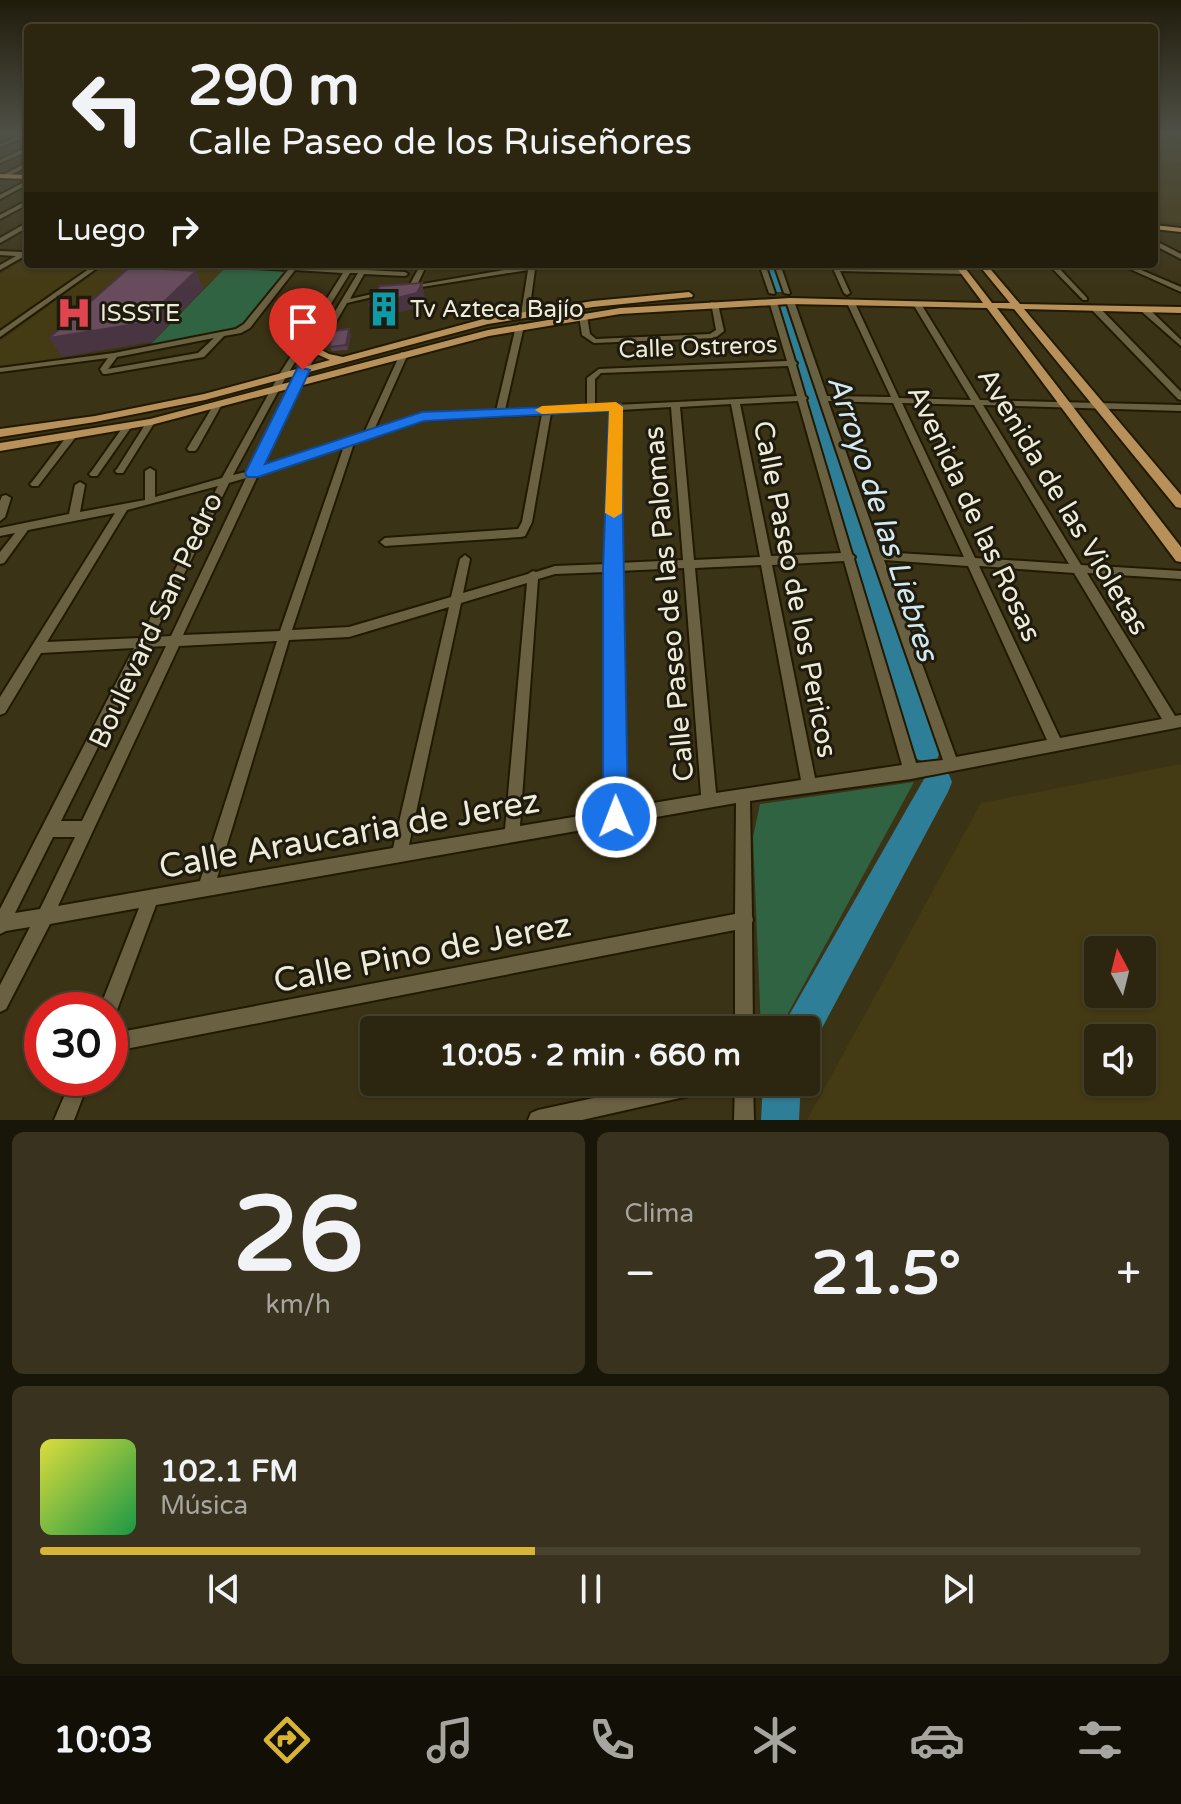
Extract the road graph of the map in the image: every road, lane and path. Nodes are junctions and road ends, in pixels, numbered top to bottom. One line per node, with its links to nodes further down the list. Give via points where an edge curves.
1 (19, 185): 2 (street)
2 (0, 197)
3 (24, 204): 4 (street)
4 (0, 217)
5 (24, 226): 8 (street)
6 (1158, 226): 7 (main road)
7 (1181, 229)
8 (0, 241)
9 (1158, 244): 13 (street)
10 (0, 253): 11 (street)
11 (24, 253)
12 (24, 254): 14 (street)
13 (1181, 257)
14 (0, 268)
15 (94, 268): 53 (street)
16 (292, 268): 54 (street, via 244,329)
17 (349, 268): 50 (street, Boulevard San Pedro)
18 (364, 268): 30 (street); 42 (street, Boulevard San Pedro)
19 (422, 268): 32 (street)
20 (479, 268): 31 (street)
21 (516, 268): 31 (street)
22 (532, 268): 48 (street)
23 (763, 268): 35 (street)
24 (778, 268): 36 (street)
25 (835, 268): 37 (street, Avenida de las Rosas)
26 (961, 268): 41 (main road)
27 (985, 268): 43 (main road)
28 (1055, 268): 39 (street)
29 (1131, 268): 33 (street)
30 (405, 274)
31 (477, 275): 32 (street)
32 (413, 287): 42 (street)
33 (1181, 290)
34 (701, 294): 48 (main road)
35 (772, 297): 36 (main road); 38 (main road); 60 (street)
36 (789, 297): 37 (main road); 70 (street)
37 (849, 298): 41 (main road); 44 (main road); 71 (street, Avenida de las Rosas)
38 (714, 299): 49 (main road); 49 (street, via 720,331 712,336 594,341 586,335)
39 (1085, 299): 40 (main road); 43 (main road)
40 (1181, 300)
41 (988, 301): 43 (main road); 44 (main road); 63 (main road)
42 (344, 302): 51 (street, Boulevard San Pedro)
43 (1012, 302): 45 (main road); 65 (main road)
44 (917, 304): 73 (street, Avenida de las Violetas)
45 (1095, 308): 46 (main road); 68 (street)
46 (1144, 309): 47 (main road); 55 (street)
47 (1181, 310)
48 (525, 314): 59 (main road)
49 (583, 316): 52 (main road)
50 (316, 322): 51 (street); 64 (street, Boulevard San Pedro)
51 (333, 322): 56 (street, Boulevard San Pedro)
52 (520, 326): 57 (main road); 82 (street)
53 (0, 335)
54 (221, 335): 58 (street); 58 (street, via 201,355 106,372)
55 (1181, 344)
56 (316, 350): 59 (main road, via 331,358); 62 (street, Boulevard San Pedro)
57 (404, 354): 66 (main road); 86 (street)
58 (114, 355): 61 (street)
59 (356, 356): 62 (main road)
60 (793, 363): 69 (street); 79 (street, Calle Ostreros, via 599,371 591,378)
61 (0, 370)
62 (303, 370): 64 (main road); 66 (street, Boulevard San Pedro)
63 (1042, 373): 65 (main road, via 1059,381); 76 (main road)
64 (283, 375): 67 (street, Boulevard San Pedro); 85 (main road, via 176,403)
65 (1078, 378): 77 (main road)
66 (295, 385): 67 (main road); 93 (street, Boulevard San Pedro)
67 (275, 390): 75 (main road); 95 (street, Boulevard San Pedro)
68 (1181, 397)
69 (803, 398): 72 (street); 108 (street)
70 (823, 398): 71 (street); 107 (street)
71 (897, 400): 73 (street); 113 (street, Avenida de las Rosas)
72 (735, 401): 74 (street); 112 (street, Calle Paseo de los Pericos)
73 (976, 402): 76 (street); 116 (street, Avenida de las Violetas)
74 (675, 404): 78 (street); 114 (street, Calle Paseo de las Palomas)
75 (217, 406): 83 (main road); 90 (street)
76 (1067, 406): 77 (street); 109 (main road)
77 (1102, 406): 80 (street); 100 (main road)
78 (616, 407): 79 (street); 115 (street)
79 (591, 408): 81 (street)
80 (1181, 408)
81 (547, 410): 82 (street); 106 (street, via 521,533)
82 (500, 412): 86 (street, via 422,417)
83 (151, 422): 84 (main road); 91 (street)
84 (128, 426): 87 (main road); 94 (street)
85 (0, 433)
86 (367, 436): 88 (street)
87 (70, 438): 89 (main road); 96 (street)
88 (350, 443): 93 (street); 120 (street)
89 (0, 448)
90 (192, 449)
91 (120, 471)
92 (150, 471): 99 (street)
93 (253, 473): 95 (street); 121 (street, Boulevard San Pedro)
94 (94, 474)
95 (226, 480): 99 (street); 122 (street, Boulevard San Pedro)
96 (35, 484)
97 (80, 485): 103 (street)
98 (6, 498): 102 (street)
99 (150, 502): 101 (street)
100 (1181, 504)
101 (123, 508): 103 (street); 123 (street)
102 (0, 517)
103 (74, 518): 104 (street)
104 (24, 528): 105 (street); 111 (street)
105 (0, 532)
106 (385, 542)
107 (877, 556): 113 (street); 127 (street)
108 (850, 557): 112 (street); 128 (street)
109 (1181, 557)
110 (465, 559): 119 (street)
111 (0, 560)
112 (766, 560): 114 (street); 129 (street, Calle Paseo de los Pericos)
113 (970, 561): 116 (street); 126 (street, Avenida de las Rosas)
114 (688, 565): 115 (street); 131 (street, Calle Paseo de las Palomas)
115 (612, 568): 117 (street); 132 (street)
116 (1076, 568): 118 (street); 125 (street, Avenida de las Violetas)
117 (533, 575): 119 (street); 135 (street)
118 (1181, 575)
119 (456, 600): 120 (street, via 349,632); 136 (street)
120 (284, 637): 121 (street); 137 (street)
121 (176, 640): 122 (street); 134 (street, Boulevard San Pedro)
122 (146, 641): 123 (street); 133 (street, Boulevard San Pedro)
123 (36, 648): 124 (street)
124 (0, 709)
125 (1176, 722): 126 (street, Calle Araucaria de Jerez)
126 (1056, 744): 127 (street, Calle Araucaria de Jerez)
127 (950, 765): 128 (street, Calle Araucaria de Jerez)
128 (914, 771): 129 (street, Calle Araucaria de Jerez)
129 (810, 787): 130 (street, Calle Araucaria de Jerez)
130 (743, 795): 131 (street, Calle Araucaria de Jerez); 140 (street)
131 (709, 801): 132 (street, Calle Araucaria de Jerez)
132 (616, 817): 135 (street, Calle Araucaria de Jerez)
133 (50, 829): 134 (street); 141 (street, Boulevard San Pedro)
134 (86, 829): 139 (street, Boulevard San Pedro)
135 (512, 835): 136 (street, Calle Araucaria de Jerez)
136 (399, 855): 137 (street, Calle Araucaria de Jerez)
137 (206, 888): 138 (street, Calle Araucaria de Jerez)
138 (151, 898): 139 (street, Calle Araucaria de Jerez); 142 (street)
139 (45, 916): 141 (street, Calle Araucaria de Jerez); 143 (street, Boulevard San Pedro)
140 (745, 920): 144 (street); 145 (street, Calle Pino de Jerez)
141 (0, 924)
142 (115, 992)
143 (0, 1003)
144 (744, 1016)
145 (128, 1040)
146 (74, 1096): 149 (street)
147 (647, 1096): 150 (street)
148 (744, 1096): 151 (street)
149 (64, 1120)
150 (538, 1120)
151 (744, 1120)

